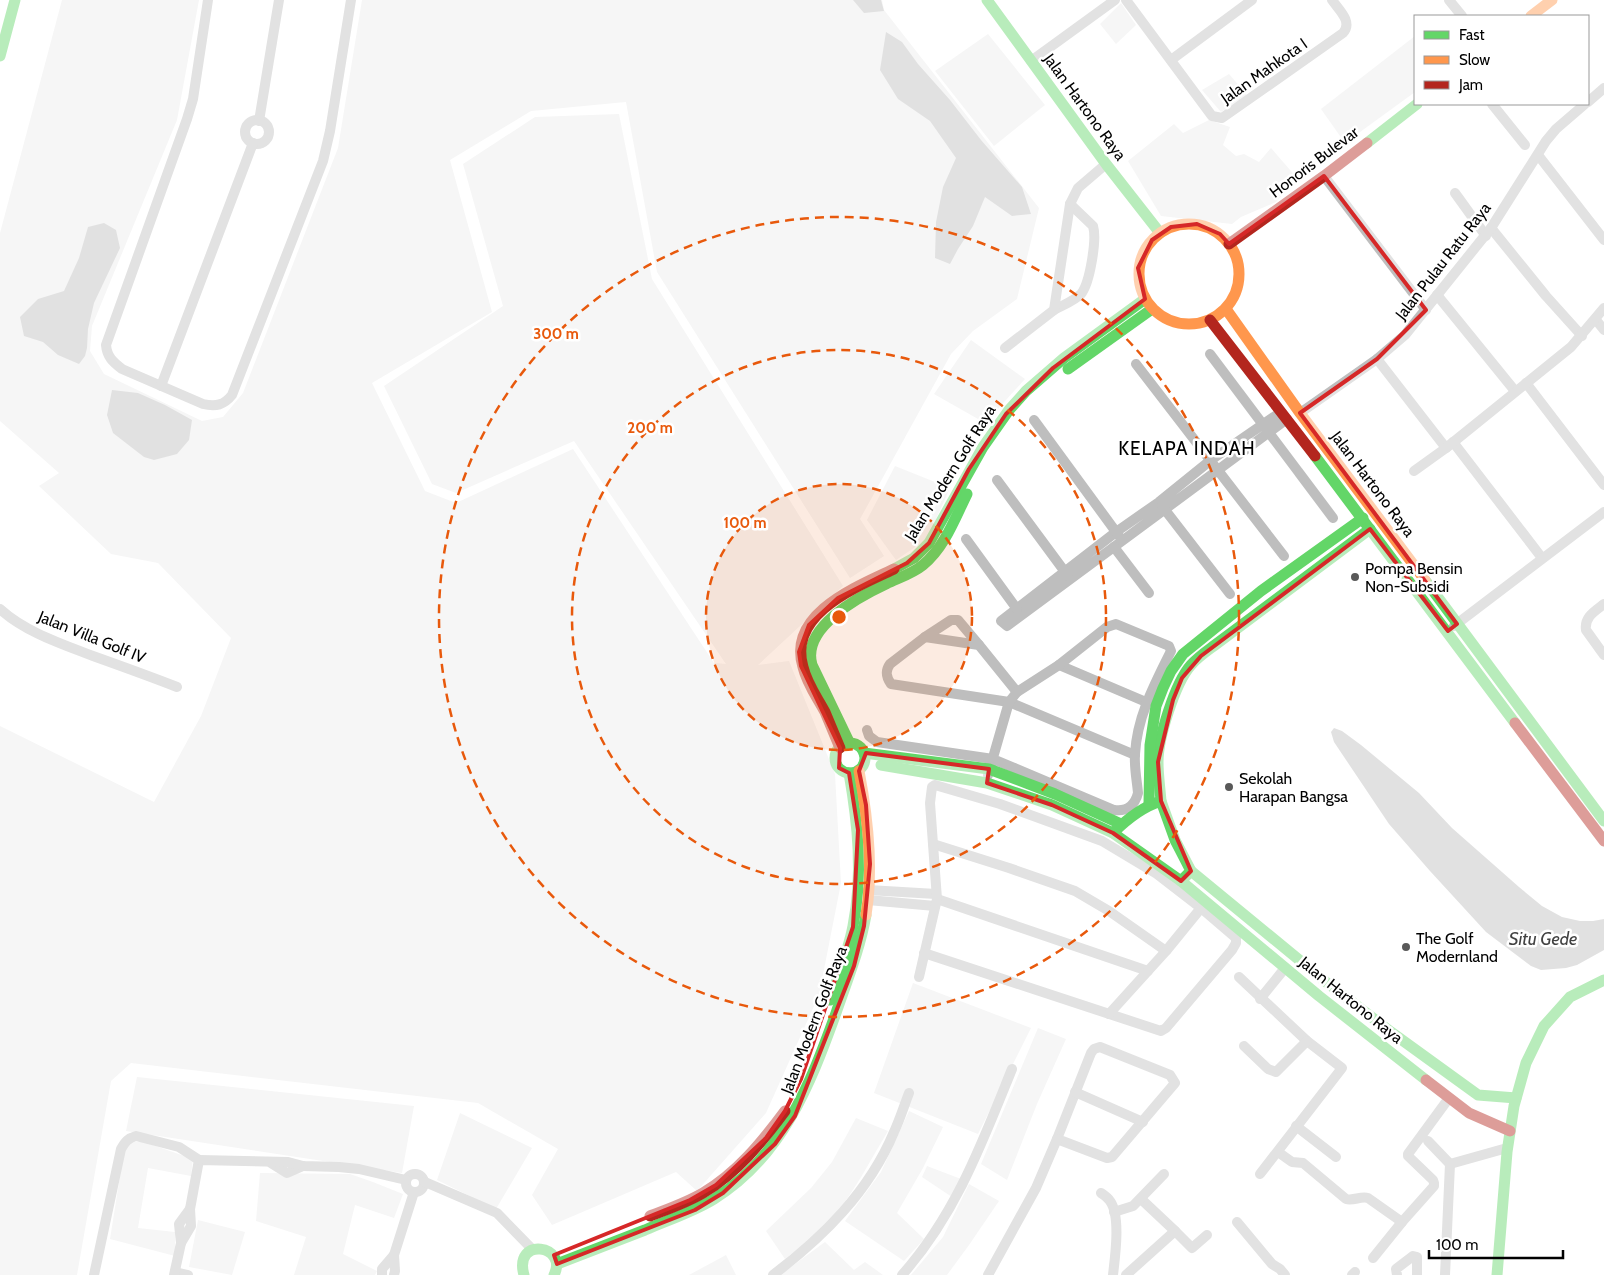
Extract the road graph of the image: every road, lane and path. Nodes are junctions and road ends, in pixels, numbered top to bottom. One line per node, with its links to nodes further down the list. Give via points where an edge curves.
1 (15, 0): 14 (street)
2 (208, 0): 50 (street, via 193,99 106,345 107,354 122,369)
3 (280, 0): 22 (street)
4 (351, 0): 50 (street, via 323,161 232,395 225,403 212,406)
5 (987, 0): 16 (street, Jalan Hartono Raya)
6 (1115, 0): 16 (street)
7 (1126, 0): 15 (street, Jalan Mahkota I)
8 (1252, 0): 15 (street)
9 (1332, 0): 15 (street, Jalan Mahkota I, via 1347,22 1344,33 1222,118 1212,116)
10 (1449, 0): 12 (street)
11 (1552, 0): 13 (street)
12 (1461, 15)
13 (1532, 15)
14 (0, 56)
15 (1171, 60)
16 (1031, 61): 26 (street, Jalan Hartono Raya)
17 (1603, 90): 18 (street, Jalan Pulau Ratu Raya)
18 (1589, 101)
19 (1416, 105): 27 (street, Honoris Bulevar)
20 (1493, 105): 24 (street)
21 (1584, 105): 25 (street, Jalan Pulau Ratu Raya, via 1556,129)
22 (259, 121): 23 (street, via 251,122 246,129 247,137); 23 (street, via 268,127 268,138 264,142)
23 (253, 143): 50 (street)
24 (1525, 145)
25 (1538, 155): 31 (street, Jalan Pulau Ratu Raya); 32 (street)
26 (1106, 164): 29 (street, via 1078,188); 30 (street, Jalan Hartono Raya)
27 (1324, 176): 33 (street, Honoris Bulevar); 40 (street)
28 (1454, 193): 31 (street)
29 (1070, 204): 39 (street); 39 (street, via 1094,226 1094,240 1088,277 1081,293)
30 (1160, 232): 33 (street, via 1178,225 1197,224 1220,234); 35 (street, via 1145,248 1138,268)
31 (1489, 232): 34 (street, Jalan Pulau Ratu Raya); 44 (street)
32 (1604, 240)
33 (1229, 244): 38 (street, via 1236,256 1239,277 1234,297)
34 (1438, 295): 40 (street, Jalan Pulau Ratu Raya); 51 (street)
35 (1145, 299): 37 (street); 89 (street, Jalan Modern Golf Raya, via 1053,368 1006,414 969,469 929,543 918,555 838,598 809,625 799,652 801,666)
36 (1604, 308): 42 (street)
37 (1152, 309): 41 (street, via 1179,324); 89 (street, Jalan Modern Golf Raya, via 1033,398 994,446 946,535 927,560 867,594 830,618 818,630 810,659)
38 (1226, 309): 41 (street); 52 (street, Jalan Hartono Raya)
39 (1054, 310): 45 (street)
40 (1426, 310): 47 (street, Jalan Pulau Ratu Raya, via 1405,335)
41 (1210, 320): 53 (street, Jalan Hartono Raya)
42 (1596, 320): 43 (street); 44 (street)
43 (1604, 330)
44 (1582, 336): 49 (street)
45 (1005, 348)
46 (1210, 354): 55 (street)
47 (1377, 358): 52 (street, Jalan Pulau Ratu Raya); 56 (street)
48 (1136, 364): 57 (street)
49 (1526, 382): 51 (street); 61 (street)
50 (161, 386)
51 (1515, 391): 56 (street)
52 (1300, 413): 79 (street, Jalan Hartono Raya)
53 (1284, 415): 55 (street); 65 (street, Jalan Hartono Raya)
54 (1034, 420): 67 (street)
55 (1266, 429): 57 (street); 58 (street); 64 (street)
56 (1450, 445): 59 (street); 72 (street)
57 (1211, 460): 58 (street); 62 (street)
58 (1217, 470): 62 (street); 71 (street)
59 (1414, 470)
60 (997, 480): 73 (street)
61 (1604, 485)
62 (1162, 506): 67 (street); 69 (street); 75 (street)
63 (1604, 512): 72 (street)
64 (1334, 518)
65 (1363, 518): 66 (street, Jalan Hartono Raya); 95 (street, Jalan Hartono Raya, via 1232,614 1183,654 1174,666 1151,726)
66 (1370, 529): 79 (street, Jalan Hartono Raya); 94 (street, Jalan Hartono Raya, via 1191,665 1182,678 1163,731 1158,762)
67 (1116, 532): 69 (street); 73 (street)
68 (966, 539): 78 (street)
69 (1123, 541): 70 (street)
70 (1114, 547): 73 (street); 74 (street)
71 (1284, 556)
72 (1542, 558): 79 (street)
73 (1068, 576): 78 (street); 78 (street, via 1006,626 1001,620)
74 (1149, 593)
75 (1230, 594)
76 (1604, 604): 82 (street, via 1591,613 1585,626)
77 (0, 609): 84 (street, Jalan Villa Golf IV, via 23,626 63,644)
78 (1016, 609)
79 (1452, 627): 96 (street, Jalan Hartono Raya); 99 (street, Jalan Hartono Raya)
80 (925, 637): 81 (street); 81 (street, via 955,619); 86 (street, via 886,669 891,684)
81 (979, 645): 85 (street)
82 (1604, 655)
83 (1059, 665): 85 (street); 87 (street); 87 (street, via 1116,624 1169,646 1170,652)
84 (177, 687)
85 (1017, 692): 86 (street)
86 (1009, 702): 90 (street); 91 (street)
87 (1146, 702): 90 (street)
88 (867, 730): 91 (street, via 877,742)
89 (845, 746): 92 (street, via 856,745); 92 (street, via 835,757 836,763 843,772)
90 (1134, 755): 91 (street, via 1138,793 1134,804 1121,811)
91 (991, 764): 92 (street); 93 (street); 97 (street)
92 (859, 765): 93 (street); 103 (street, Jalan Modern Golf Raya, via 866,805 870,864); 149 (street, Jalan Modern Golf Raya, via 856,808 859,864 853,926 801,1079 785,1111 766,1138 716,1185)
93 (987, 783): 98 (street, via 1052,805)
94 (1161, 801): 95 (street); 101 (street, Jalan Hartono Raya)
95 (1149, 804): 97 (street)
96 (1604, 821)
97 (1121, 824): 98 (street)
98 (1113, 833): 102 (street, Jalan Hartono Raya)
99 (1604, 841)
100 (933, 844): 104 (street); 105 (street, via 930,797 935,786 1000,804 1102,841 1157,874); 106 (street, via 1076,891)
101 (1191, 871): 102 (street); 120 (street, Jalan Hartono Raya, via 1326,982)
102 (1180, 881): 108 (street, Jalan Hartono Raya)
103 (868, 895): 104 (street); 149 (street, Jalan Modern Golf Raya, via 854,966 810,1083 794,1116 775,1144 749,1172 695,1210)
104 (936, 900): 107 (street); 109 (street)
105 (1201, 908): 106 (street); 114 (street, via 1236,938 1236,943 1166,1028 1156,1030)
106 (1166, 950): 109 (street)
107 (924, 954): 110 (street); 114 (street)
108 (1285, 968): 113 (street); 121 (street, Jalan Hartono Raya)
109 (1148, 971): 114 (street)
110 (919, 977)
111 (1239, 977): 113 (street)
112 (1604, 980): 122 (street, via 1589,986 1558,1008 1535,1042)
113 (1260, 999): 115 (street)
114 (1109, 1014)
115 (1307, 1041): 116 (street, via 1276,1072 1268,1069); 125 (street, via 1342,1068)
116 (1244, 1046)
117 (1012, 1069): 157 (street, via 974,1163 955,1200 935,1233)
118 (1075, 1092): 124 (street); 124 (street, via 1090,1053 1100,1047 1170,1075 1175,1083); 127 (street)
119 (909, 1093): 156 (street, via 894,1134 876,1168 848,1207 804,1251)
120 (1478, 1095): 122 (street); 123 (street)
121 (1449, 1098): 123 (street, Jalan Hartono Raya); 143 (street, via 1408,1152 1434,1186)
122 (1516, 1098): 126 (street)
123 (1469, 1113): 126 (street, Jalan Hartono Raya)
124 (1143, 1122): 127 (street, via 1112,1157)
125 (1296, 1126): 130 (street); 131 (street)
126 (1510, 1130): 129 (street)
127 (1057, 1140): 158 (street, via 1036,1188)
128 (1428, 1141): 133 (street)
129 (1507, 1148): 133 (street); 165 (street)
130 (1278, 1152): 135 (street); 143 (street, via 1292,1162 1303,1163 1346,1199 1368,1198)
131 (1336, 1157)
132 (199, 1160): 136 (street, via 269,1162 287,1173 303,1166 339,1167); 150 (street, via 190,1209 191,1226 181,1243); 152 (street, via 180,1147 136,1136 124,1142)
133 (1450, 1164): 164 (street)
134 (1164, 1174): 140 (street)
135 (1260, 1174)
136 (406, 1180): 137 (street, via 410,1174 416,1173); 138 (street, via 409,1190)
137 (425, 1182): 138 (street, via 423,1188); 146 (street, via 497,1213)
138 (414, 1192): 147 (street)
139 (1102, 1193): 141 (street)
140 (1141, 1199): 141 (street, via 1133,1206); 144 (street)
141 (1114, 1212): 159 (street, via 1116,1246)
142 (1238, 1222): 161 (street)
143 (1402, 1222): 148 (street)
144 (1175, 1231): 145 (street, via 1192,1248); 160 (street)
145 (1207, 1235)
146 (532, 1249): 149 (street, via 547,1250); 151 (street, via 522,1259)
147 (394, 1255): 154 (street, via 382,1269); 155 (street)
148 (1373, 1258)
149 (555, 1265)
150 (174, 1274): 153 (street)
151 (522, 1274)
152 (94, 1275)
153 (188, 1275)
154 (382, 1275)
155 (394, 1275)
156 (772, 1275)
157 (902, 1275)
158 (988, 1275)
159 (1113, 1275)
160 (1126, 1275)
161 (1285, 1275)
162 (1397, 1275): 163 (street, via 1396,1270 1413,1256 1417,1259)
163 (1417, 1275)
164 (1445, 1275)
165 (1497, 1275)

